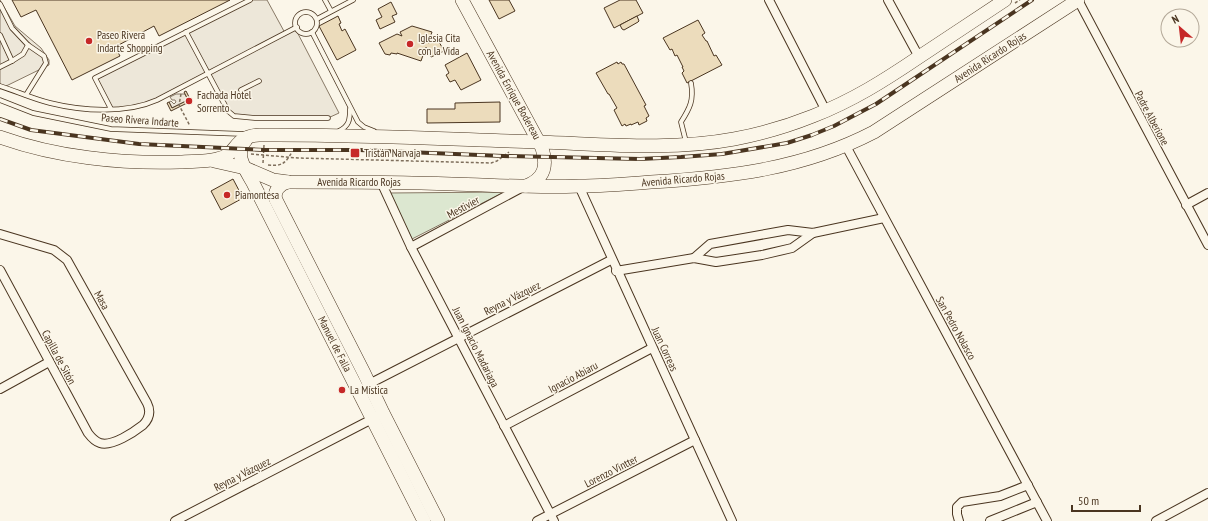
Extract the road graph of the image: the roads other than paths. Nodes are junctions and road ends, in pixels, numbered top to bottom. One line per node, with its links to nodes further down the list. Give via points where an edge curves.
1 (250, 0): 13 (lane)
2 (325, 0): 10 (lane)
3 (353, 0): 10 (lane)
4 (462, 0): 35 (main road, Avenida Enrique Bodereau)
5 (769, 0): 29 (street)
6 (888, 0): 17 (street)
7 (1078, 0): 37 (main road, Avenida Ricardo Rojas, via 874,132); 45 (street, Padre Alberione)
8 (1009, 2): 17 (main road, Avenida Ricardo Rojas)
9 (0, 4): 16 (lane, via 12,28)
10 (331, 11): 11 (lane)
11 (317, 19): 12 (lane, via 310,13 301,14 297,18); 14 (lane, via 317,25)
12 (297, 28): 14 (lane, via 303,33); 20 (lane)
13 (186, 32): 20 (lane); 28 (lane, via 95,78)
14 (312, 32): 27 (lane)
15 (0, 35): 18 (lane)
16 (28, 45): 18 (lane, via 23,54); 25 (lane, via 44,56 46,63)
17 (919, 57): 29 (main road, Avenida Ricardo Rojas, via 889,78)
18 (12, 61): 19 (lane)
19 (0, 67)
20 (208, 74): 28 (lane, via 146,105); 30 (lane, via 228,111 234,116)
21 (259, 80): 24 (lane)
22 (691, 83): 36 (lane, via 693,95 689,109 681,122)
23 (0, 86): 25 (lane)
24 (241, 90)
25 (26, 95): 28 (lane, via 49,103 99,110)
26 (0, 100): 31 (lane, Paseo Rivera Indarte, via 33,113 111,129)
27 (350, 107): 32 (lane, via 349,123 340,131); 33 (lane, via 364,128)
28 (111, 109)
29 (826, 111): 36 (main road, Avenida Ricardo Rojas, via 749,136)
30 (328, 118)
31 (262, 135): 32 (main road, Avenida Ricardo Rojas); 38 (main road, Avenida Ricardo Rojas, via 249,136 240,141 226,157); 39 (main road, via 249,138 242,146 242,163)
32 (311, 135): 33 (main road, Avenida Ricardo Rojas)
33 (398, 137): 35 (main road, Avenida Ricardo Rojas)
34 (1, 140): 38 (main road, Avenida Ricardo Rojas, via 80,156 146,162)
35 (540, 142): 36 (main road, Avenida Ricardo Rojas, via 658,146); 42 (main road, Avenida Enrique Bodereau, via 544,156 543,173 539,179)
36 (686, 144)
37 (846, 146): 43 (main road, Avenida Ricardo Rojas, via 794,163 738,174); 46 (street, San Pedro Nolasco)
38 (208, 161): 39 (main road, Avenida Ricardo Rojas)
39 (245, 168): 40 (main road, Avenida Ricardo Rojas, via 268,178); 58 (main road, Manuel de Falla)
40 (288, 182): 41 (main road, Avenida Ricardo Rojas); 58 (main road, Manuel de Falla, via 276,190 274,197)
41 (381, 182): 42 (main road, Avenida Ricardo Rojas); 50 (street, Juan Ignacio Madariaga)
42 (525, 186): 43 (main road, Avenida Ricardo Rojas); 50 (street, Mestivier)
43 (579, 186): 52 (street, Juan Correas)
44 (1208, 193): 45 (street)
45 (1186, 205): 49 (street, Padre Alberione)
46 (884, 218): 47 (street); 64 (street, San Pedro Nolasco)
47 (813, 233): 51 (street, via 792,248 762,255 716,262); 51 (street, via 788,230 710,244)
48 (0, 234): 63 (street, Masa, via 54,250 67,260 147,403 147,420 137,430)
49 (1208, 245)
50 (411, 247): 55 (street, Juan Ignacio Madariaga)
51 (694, 258): 54 (street)
52 (611, 260): 54 (street, Juan Correas); 55 (street, Reyna y Vázquez)
53 (0, 270): 57 (street, Capilla de Sitón)
54 (616, 271): 56 (street, Juan Correas)
55 (459, 338): 58 (street, Reyna y Vázquez); 61 (street, Juan Ignacio Madariaga)
56 (652, 348): 61 (street, Ignacio Abiaru); 62 (street, Juan Correas)
57 (50, 362): 59 (street); 63 (street, Capilla de Sitón, via 88,433 99,443)
58 (364, 387): 60 (main road, Manuel de Falla)
59 (0, 389)
60 (378, 416): 68 (street, Reyna y Vázquez); 69 (main road, Manuel de Falla); 70 (main road, Manuel de Falla)
61 (504, 426): 67 (street, Juan Ignacio Madariaga)
62 (695, 440): 67 (street, Lorenzo Vintter); 72 (street, Juan Correas)
63 (107, 444)
64 (1028, 485): 66 (street, San Pedro Nolasco); 73 (street, via 1000,496 962,502 957,507)
65 (1208, 493): 76 (street)
66 (1037, 502): 74 (street); 75 (street, San Pedro Nolasco)
67 (552, 518): 71 (street, Lorenzo Vintter)
68 (174, 521)
69 (424, 521)
70 (438, 521)
71 (537, 521)
72 (732, 521)
73 (960, 521)
74 (990, 521)
75 (1047, 521)
76 (1156, 521)

